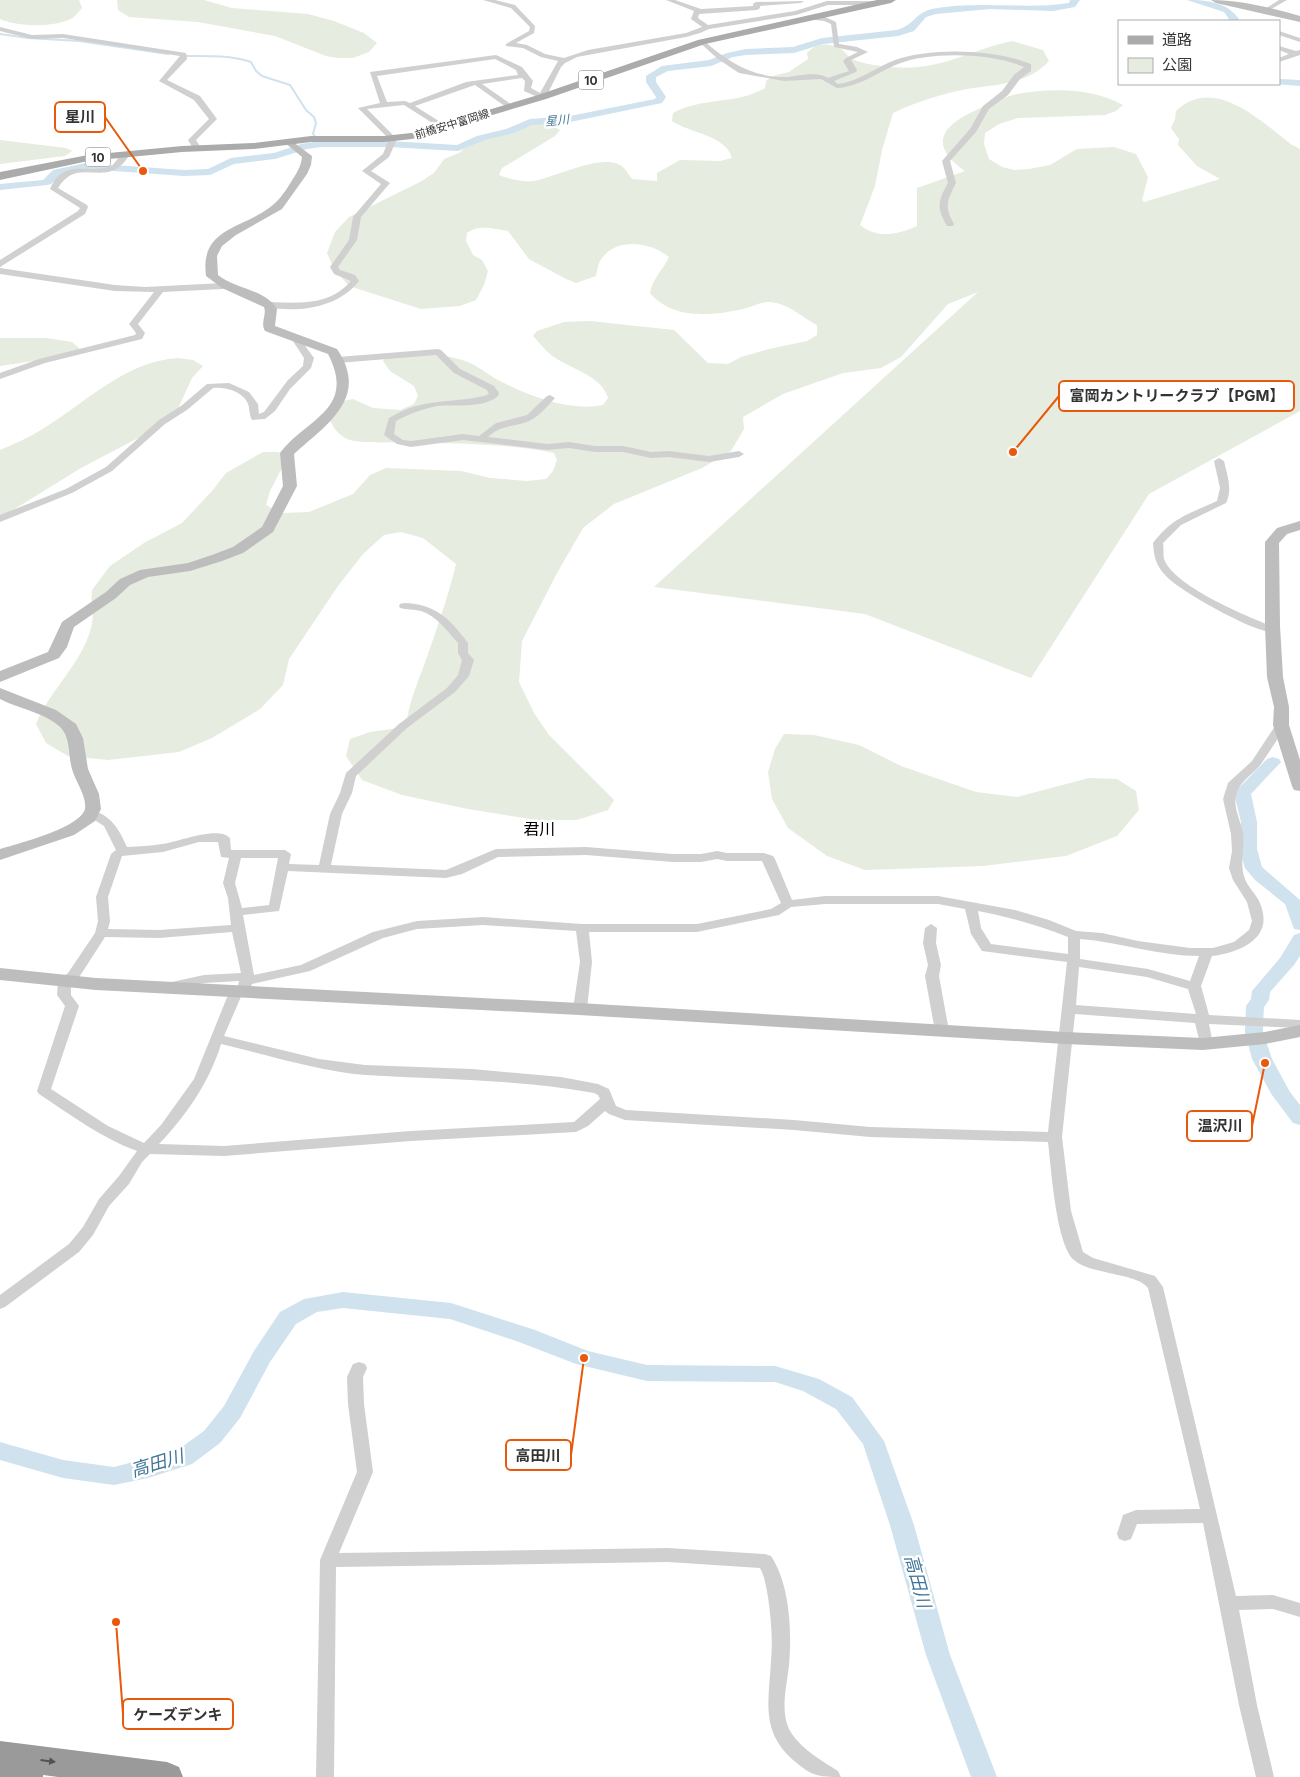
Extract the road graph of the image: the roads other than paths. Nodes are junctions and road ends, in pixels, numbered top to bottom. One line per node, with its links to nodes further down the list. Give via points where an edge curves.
1 (486, 0): 20 (street, via 516,8 533,27 532,32)
2 (669, 0): 10 (street)
3 (800, 0): 8 (street); 10 (street, via 756,4 757,8)
4 (890, 0): 7 (main road, 前橋安中富岡線 / 10)
5 (1216, 0): 9 (street)
6 (1284, 0): 9 (street)
7 (878, 3): 8 (street); 12 (main road, 前橋安中富岡線 / 10)
8 (819, 5): 11 (street)
9 (1266, 10): 13 (street)
10 (700, 11): 14 (street, via 694,20)
11 (787, 15): 12 (street); 14 (street)
12 (805, 19): 19 (main road, 前橋安中富岡線 / 10); 26 (street, via 825,19 834,23 836,45 864,53 848,59 852,72)
13 (1300, 19)
14 (707, 27): 23 (street, via 686,35 588,52)
15 (0, 29): 35 (street, via 32,37 63,36 184,54 163,81 197,98 213,119 192,140)
16 (1280, 33): 17 (street)
17 (1300, 40)
18 (500, 42): 20 (street)
19 (702, 42): 26 (street, via 735,68 784,79 814,76); 28 (main road, 前橋安中富岡線 / 10)
20 (508, 45): 23 (street, via 525,46 543,56)
21 (1280, 48): 22 (street)
22 (1298, 53): 24 (street)
23 (565, 60): 28 (street, via 558,66)
24 (1280, 60)
25 (523, 76): 27 (street); 28 (street, via 529,82 527,89); 29 (street, via 512,64 496,57 373,74)
26 (829, 80): 38 (street, via 840,86 897,62 928,55 999,58 1016,60 1028,66 1005,93 986,108 974,130 946,161 952,183 944,198 943,212)
27 (477, 83): 30 (street); 31 (street)
28 (542, 97): 31 (main road, 前橋安中富岡線 / 10)
29 (384, 104): 30 (street); 33 (street, via 362,108)
30 (409, 105): 32 (street)
31 (509, 107): 32 (main road, 前橋安中富岡線 / 10)
32 (442, 127): 33 (main road, 前橋安中富岡線 / 10)
33 (393, 139): 34 (main road, 前橋安中富岡線 / 10, via 320,139); 43 (street, via 386,154 366,171 386,183 357,217 353,240 334,267 337,272 355,279 354,283 332,302)
34 (294, 146): 35 (main road, 前橋安中富岡線 / 10); 41 (street, via 307,156 308,161 286,198 274,210 227,236 212,250 212,276)
35 (197, 148): 36 (main road, 前橋安中富岡線 / 10)
36 (126, 154): 37 (main road, 前橋安中富岡線 / 10, via 77,160); 39 (street, via 122,165 111,171 86,170 64,175 54,189 79,202 84,207 82,212)
37 (0, 176)
38 (950, 224)
39 (0, 264)
40 (0, 271): 42 (street, via 115,288)
41 (223, 286): 42 (street); 43 (street)
42 (160, 290): 46 (street, via 133,324 142,333 139,337 111,347 47,359)
43 (269, 305): 44 (street, via 269,328)
44 (295, 338): 45 (street, via 324,347); 51 (street, via 309,358 308,366 261,418 255,418 253,404 246,394 221,385 210,386 162,422 109,469)
45 (338, 360): 48 (street, via 438,352 457,371 491,388 493,396 485,400 439,404 402,414 392,420 389,435 411,444 456,438); 55 (street, via 344,380 340,399 334,411 287,453 290,486 268,529 238,550 217,558 190,567 145,573 125,582 67,625 54,655)
46 (0, 376)
47 (550, 398): 48 (street, via 529,418 498,424)
48 (480, 440): 49 (street, via 547,447 569,445 624,449 651,455 709,459)
49 (739, 454)
50 (1218, 461): 54 (street, via 1225,494 1221,504 1172,527 1158,545 1158,557 1170,575 1198,596)
51 (0, 519)
52 (1300, 525): 54 (street, via 1282,531 1272,542)
53 (404, 606): 64 (street, via 428,609 448,627 463,643 467,669 451,690 386,741 350,775 336,814)
54 (1272, 630): 57 (street, via 1275,679 1283,718)
55 (0, 677)
56 (0, 693): 59 (street, via 66,723 73,733 83,781 92,799)
57 (1281, 725): 58 (street); 73 (street, via 1256,762 1232,786 1229,799 1237,834 1235,868 1253,902 1258,921 1255,932 1226,950)
58 (1300, 786)
59 (91, 814): 60 (street, via 112,826); 62 (street, via 75,828)
60 (122, 851): 61 (street, via 163,848 199,838 224,838 225,854); 71 (street, via 117,854 102,897 104,921)
61 (236, 854): 63 (street, via 285,854); 67 (street, via 229,883)
62 (0, 855)
63 (282, 867): 64 (street); 67 (street, via 275,908)
64 (324, 870): 65 (street, via 446,874 496,853 553,851 674,858 717,855 764,857 769,859)
65 (788, 904): 66 (street, via 907,899); 69 (street, via 775,912 697,928)
66 (972, 905): 72 (street, via 1011,913); 74 (street, via 973,920 987,948 1009,945)
67 (236, 912): 68 (street)
68 (238, 928): 71 (street); 77 (street, via 248,972)
69 (582, 928): 77 (street, via 483,921 417,925 378,935 305,968); 79 (street, via 586,962)
70 (931, 928): 83 (street, via 930,949 936,968 932,976)
71 (101, 934): 76 (street)
72 (1074, 935): 73 (street); 74 (street)
73 (1207, 952): 78 (street)
74 (1074, 961): 78 (street, via 1140,972); 80 (street)
75 (0, 974): 76 (street)
76 (65, 982): 77 (street, via 165,987); 91 (street, via 64,995 72,1006 44,1091 103,1129)
77 (243, 984): 79 (street); 86 (street)
78 (1194, 986): 81 (street, via 1203,1016)
79 (580, 1009): 83 (street)
80 (1068, 1009): 81 (street); 87 (street)
81 (1201, 1019): 85 (street); 88 (street)
82 (1300, 1024): 85 (street, via 1278,1024)
83 (942, 1031): 87 (street)
84 (1300, 1031): 85 (street)
85 (1251, 1033): 88 (street)
86 (216, 1038): 89 (street, via 319,1064 365,1070 472,1074 561,1082 604,1092); 91 (street, via 200,1080)
87 (1064, 1038): 88 (street); 90 (street)
88 (1206, 1044)
89 (606, 1101): 90 (street, via 615,1112 643,1116 870,1132); 91 (street, via 584,1124 576,1127 411,1136 224,1152)
90 (1055, 1137): 94 (street, via 1064,1211 1078,1256 1088,1262 1150,1280 1155,1287)
91 (147, 1149): 92 (street, via 104,1203 74,1248)
92 (0, 1303)
93 (359, 1368): 96 (street, via 355,1377 356,1404 365,1472)
94 (1210, 1516): 95 (street, via 1136,1517 1129,1520); 97 (street)
95 (1125, 1534)
96 (328, 1560): 103 (street); 104 (street, via 668,1555 765,1561 771,1570 778,1612 780,1661 776,1696 783,1734 801,1756)
97 (1228, 1603): 98 (street, via 1273,1602); 105 (street, via 1252,1729)
98 (1300, 1610)
99 (0, 1755): 102 (highway, one-way to 102)
100 (0, 1774): 101 (highway)
101 (27, 1777)
102 (167, 1777)
103 (325, 1777)
104 (832, 1777)
105 (1265, 1777)

